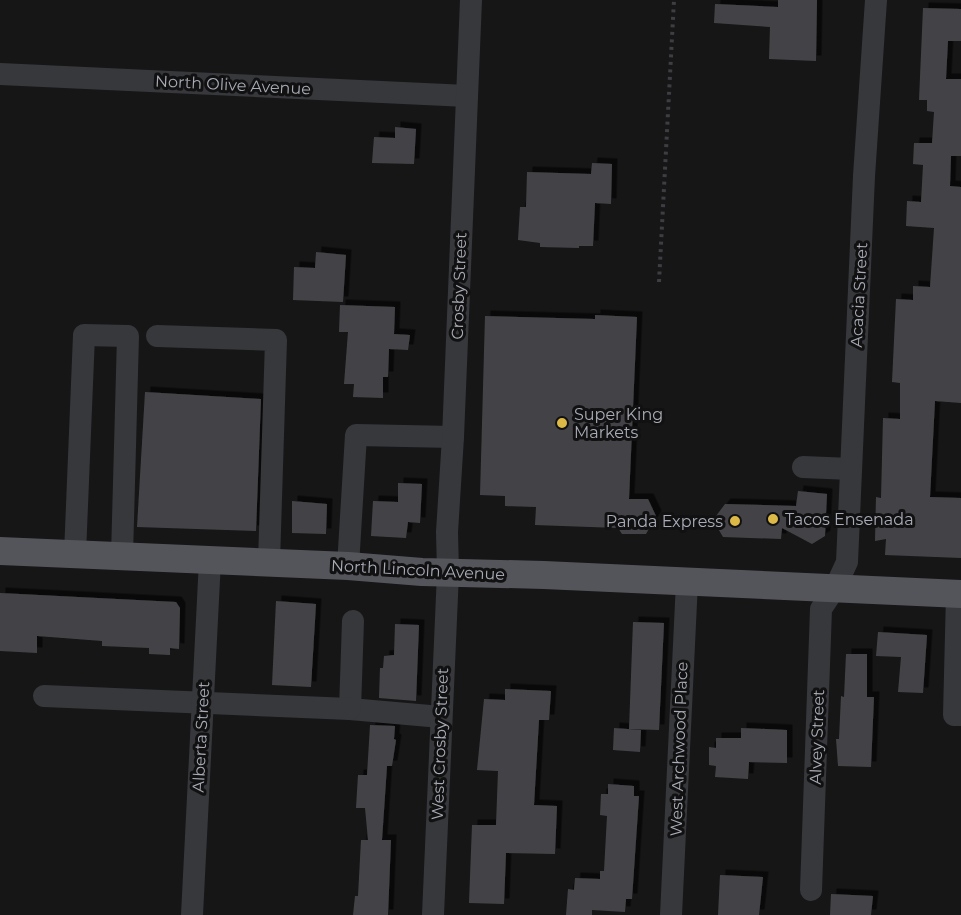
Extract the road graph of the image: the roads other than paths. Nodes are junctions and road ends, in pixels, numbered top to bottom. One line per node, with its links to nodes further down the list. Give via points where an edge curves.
1 (471, 0): 4 (street, Crosby Street)
2 (876, 0): 8 (street, Acacia Street, via 864,167)
3 (0, 74): 4 (street, North Olive Avenue)
4 (467, 96): 6 (street, Crosby Street)
5 (157, 336): 13 (street, via 276,340)
6 (453, 437): 14 (street, via 356,435); 15 (street, Crosby Street)
7 (803, 467): 8 (street)
8 (851, 469): 17 (street, Acacia Street, via 847,562)
9 (0, 551): 10 (main road, North Lincoln Avenue)
10 (75, 554): 11 (main road, North Lincoln Avenue); 11 (street, via 84,335 128,336)
11 (122, 556): 12 (main road, North Lincoln Avenue)
12 (210, 560): 13 (main road, North Lincoln Avenue); 21 (street, Alberta Street)
13 (269, 562): 14 (main road, North Lincoln Avenue)
14 (348, 566): 15 (main road, North Lincoln Avenue)
15 (447, 573): 16 (main road, North Lincoln Avenue); 24 (street, West Crosby Street)
16 (687, 582): 17 (main road, North Lincoln Avenue); 28 (street, West Archwood Place)
17 (835, 588): 18 (main road, North Lincoln Avenue); 25 (street, Alvey Street, via 821,609)
18 (959, 594): 23 (street, via 954,715)
19 (352, 621): 22 (street)
20 (44, 696): 21 (street)
21 (203, 703): 22 (street); 26 (street, Alberta Street)
22 (350, 709): 24 (street)
23 (961, 715)
24 (441, 717): 27 (street, West Crosby Street)
25 (811, 890)
26 (192, 915)
27 (433, 915)
28 (672, 915)

